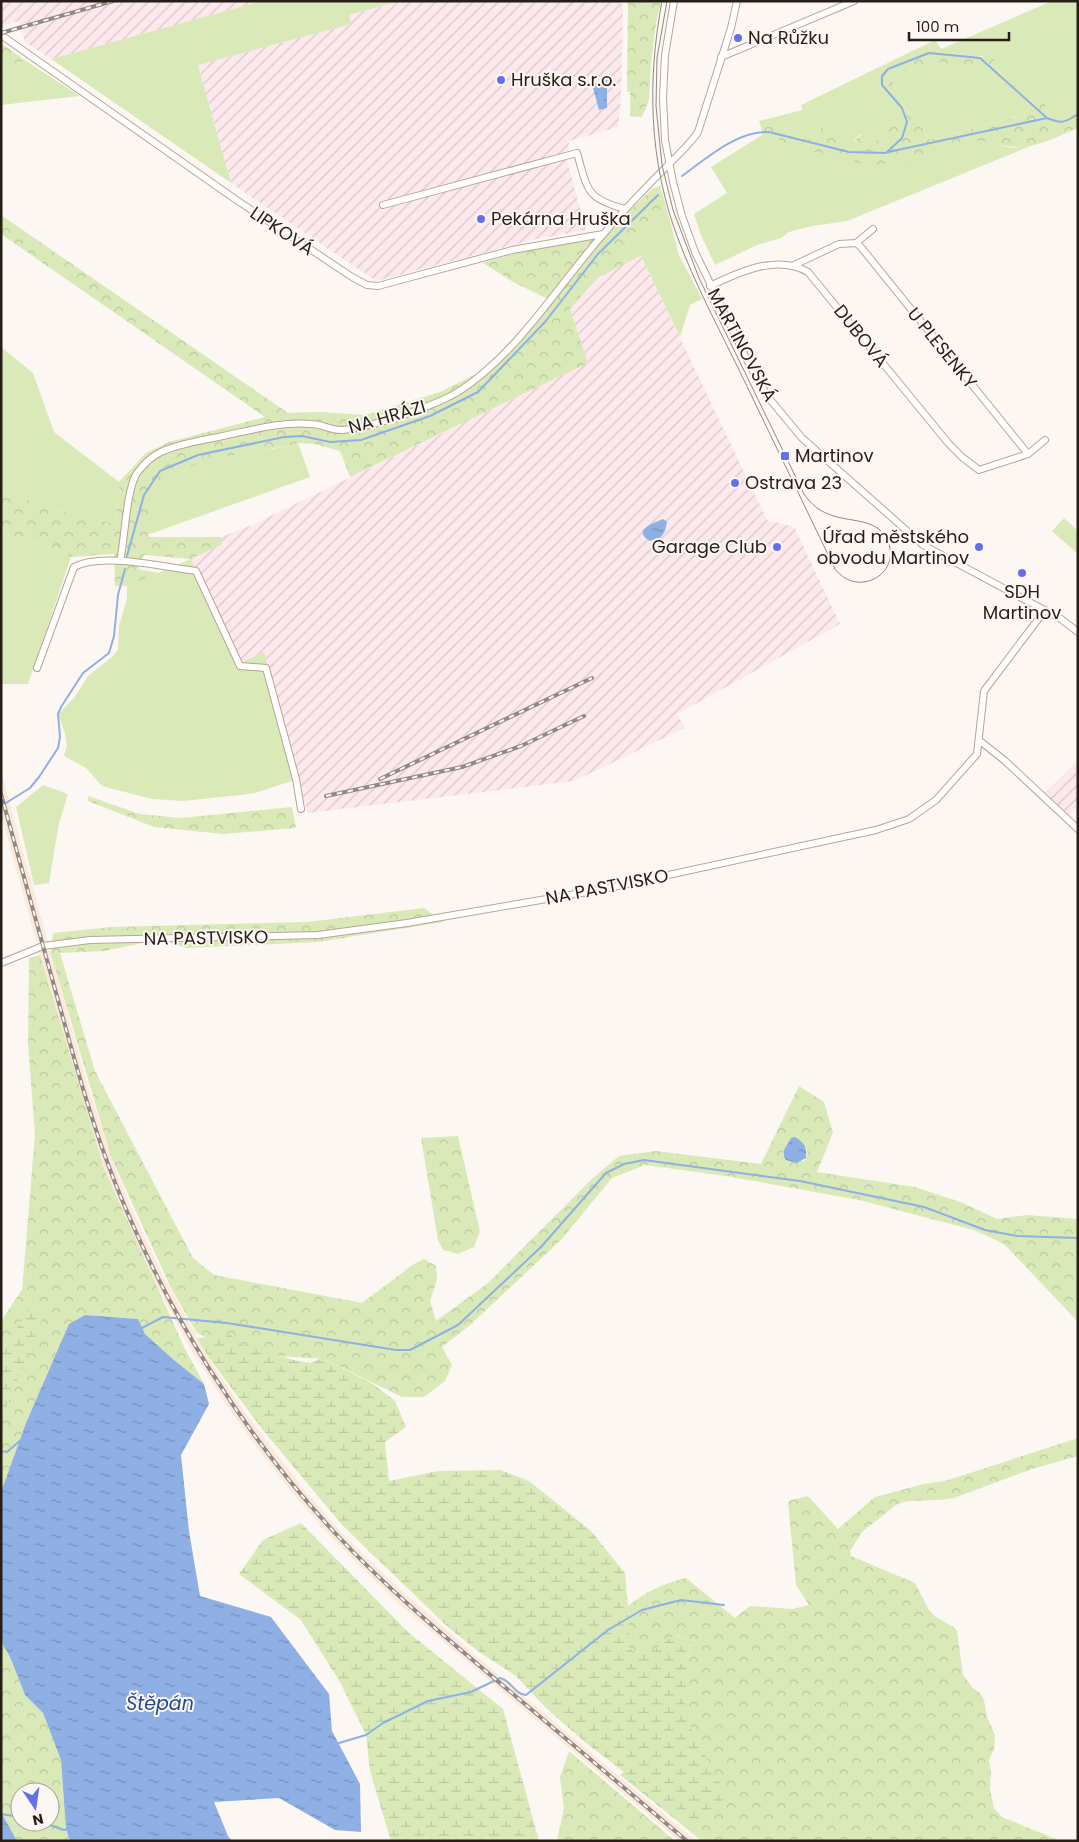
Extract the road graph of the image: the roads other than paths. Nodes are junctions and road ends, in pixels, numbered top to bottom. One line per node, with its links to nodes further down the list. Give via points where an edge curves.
1 (674, 1): 6 (street, MARTINOVSKÁ, via 663,84)
2 (737, 1): 5 (street, NA HRÁZI)
3 (854, 1): 5 (street)
4 (1, 35): 10 (street, LIPKOVÁ, via 352,278 367,285 378,286 512,250)
5 (722, 57): 6 (street, NA HRÁZI, via 698,132)
6 (669, 165): 8 (street, NA HRÁZI); 13 (street, MARTINOVSKÁ, via 682,216)
7 (383, 205): 8 (street, via 577,153 586,183 595,198)
8 (625, 209): 10 (street, NA HRÁZI)
9 (873, 229): 11 (street)
10 (603, 234): 16 (street, NA HRÁZI, via 515,342 488,369 454,394 409,413 354,429 339,431 312,424 285,424 202,440 160,452 149,460 131,486)
11 (856, 243): 12 (street, via 839,244); 15 (street, U PLESENKY)
12 (792, 266): 13 (street, DUBOVÁ, via 748,269); 15 (street, DUBOVÁ, via 804,269 813,277 956,452 979,470)
13 (710, 286): 17 (street, MARTINOVSKÁ, via 756,378 802,438 922,545)
14 (1045, 440): 15 (street)
15 (1028, 454)
16 (120, 562): 19 (street, via 83,562 74,567); 21 (street, via 196,572 240,666 266,668)
17 (1045, 610): 18 (street, MARTINOVSKÁ); 20 (street, NA PASTVISKO, via 984,691)
18 (1078, 632)
19 (37, 668)
20 (980, 741): 22 (street); 23 (street, NA PASTVISKO, via 977,754 964,770 936,800 908,819 807,846 599,890 407,923 318,935 90,940 43,946)
21 (301, 809)
22 (1078, 829)
23 (1, 963)

